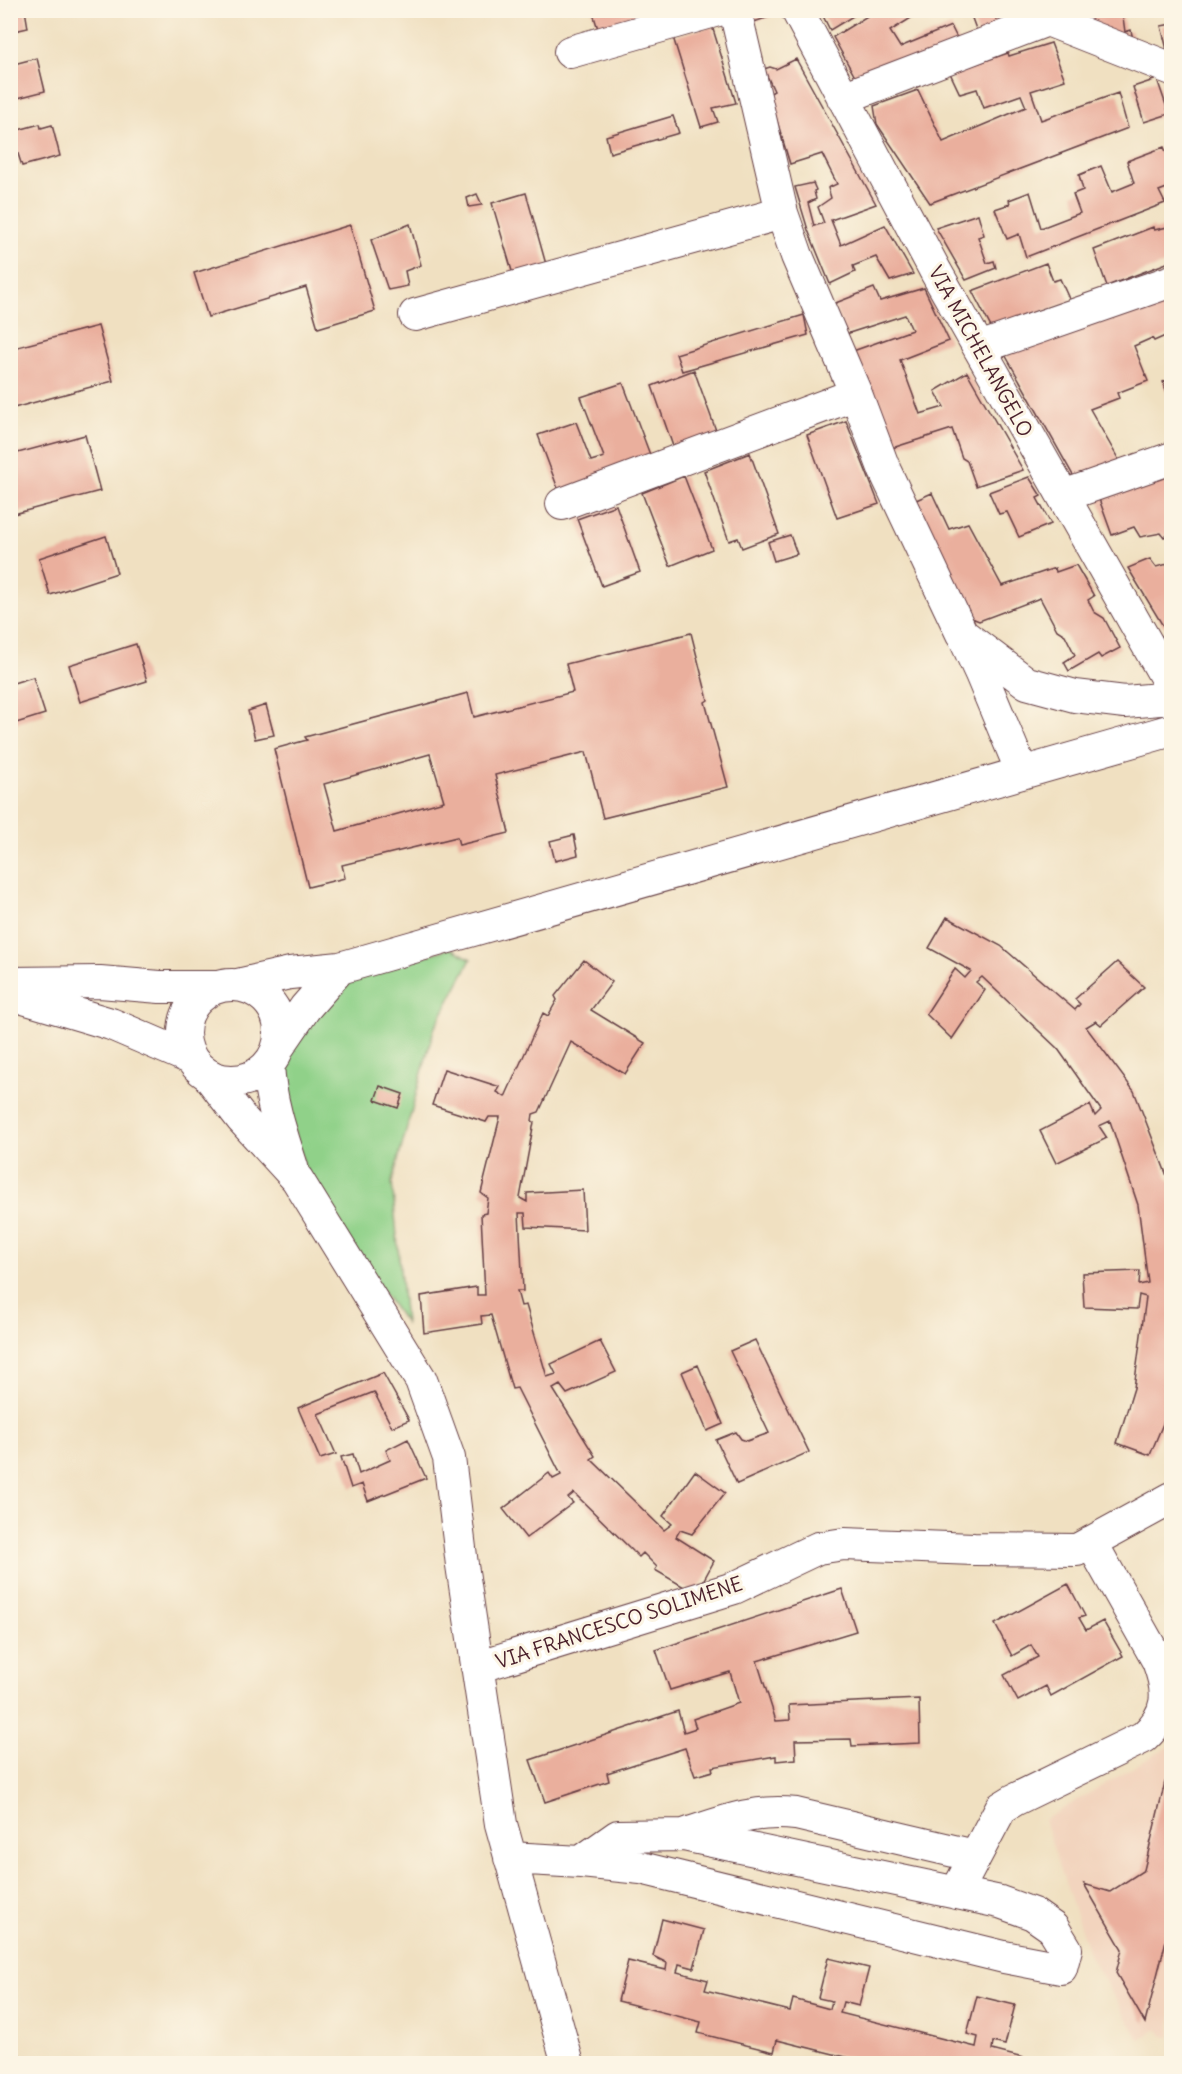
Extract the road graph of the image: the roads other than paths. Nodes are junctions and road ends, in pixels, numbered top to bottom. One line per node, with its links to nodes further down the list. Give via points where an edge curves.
1 (718, 10): 5 (street)
2 (735, 10): 8 (street)
3 (797, 10): 7 (street, VIA MICHELANGELO)
4 (1035, 15): 6 (street); 7 (street)
5 (570, 52)
6 (1172, 69)
7 (843, 98): 11 (street, VIA MICHELANGELO)
8 (782, 213): 10 (street); 12 (street)
9 (1172, 282): 11 (street)
10 (415, 315)
11 (979, 348): 14 (street, VIA MICHELANGELO)
12 (856, 394): 15 (street); 16 (street, via 885,471)
13 (1172, 458): 14 (street)
14 (1063, 496): 17 (street, VIA MICHELANGELO)
15 (562, 504)
16 (962, 634): 18 (street, via 1028,683 1075,696 1125,702); 20 (street)
17 (1172, 688)
18 (1172, 698)
19 (1172, 730): 20 (street)
20 (1022, 772): 21 (street)
21 (340, 968): 23 (street); 25 (street, via 305,1008)
22 (10, 983): 23 (street, via 100,981 160,987)
23 (226, 986): 25 (street, via 253,989 276,1013 280,1029); 26 (street, via 203,994 186,1017 184,1045)
24 (10, 994): 26 (street, via 111,1024)
25 (273, 1055): 26 (street, via 258,1074 233,1082 220,1080); 27 (street, via 269,1089)
26 (199, 1067): 27 (street)
27 (297, 1179): 30 (street, via 421,1380 449,1458)
28 (1172, 1498): 29 (street, VIA FRANCESCO SOLIMENE)
29 (1091, 1542): 30 (street, VIA FRANCESCO SOLIMENE, via 1077,1550 844,1544 818,1548 734,1588); 32 (street, via 1158,1661 1164,1676 1164,1712 1144,1737 1001,1808)
30 (477, 1667): 33 (street, via 501,1824)
31 (684, 1835): 32 (street, via 745,1815 782,1812); 34 (street, via 618,1836); 35 (street)
32 (975, 1856): 35 (street)
33 (510, 1858): 34 (street); 36 (street)
34 (581, 1862): 35 (street, via 641,1868 1061,1968 1066,1949 1053,1928 1033,1914 1000,1902)
35 (956, 1893)
36 (568, 2064)

